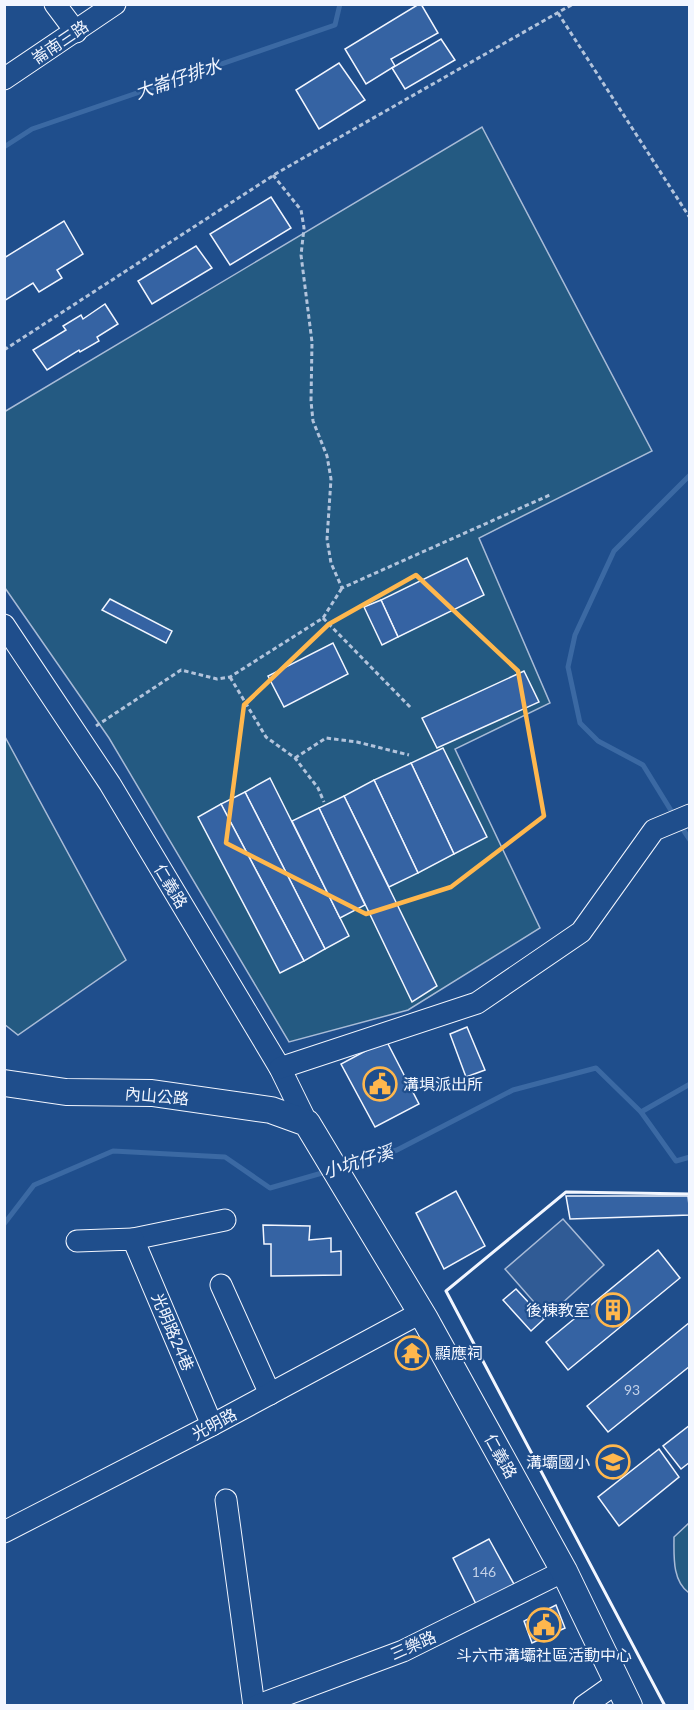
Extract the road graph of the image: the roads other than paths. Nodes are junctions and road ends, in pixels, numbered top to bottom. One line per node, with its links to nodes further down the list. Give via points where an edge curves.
1 (55, 4): 3 (street)
2 (115, 4): 3 (street, 崙南三路)
3 (76, 32): 4 (street, 崙南三路)
4 (4, 79)
5 (4, 625): 7 (street, 仁義路, via 110,784)
6 (690, 815): 7 (street, via 654,830 580,932 477,1003)
7 (280, 1068): 9 (street, 仁義路)
8 (4, 1083): 9 (main road, 內山公路, via 66,1092 152,1093 271,1110)
9 (307, 1123): 14 (main road, 仁義路)
10 (225, 1220): 11 (street)
11 (133, 1239): 12 (street); 16 (street, 光明路24巷)
12 (77, 1241)
13 (221, 1285): 15 (street)
14 (422, 1312): 15 (street, 光明路); 19 (main road, 仁義路)
15 (270, 1394): 16 (street, 光明路)
16 (212, 1425): 18 (street, 光明路)
17 (226, 1500): 21 (street)
18 (4, 1532)
19 (564, 1572): 20 (main road, 仁義路); 21 (street, 三樂路, via 403,1651)
20 (618, 1682): 22 (street); 23 (main road, 仁義路)
21 (255, 1706)
22 (584, 1706)
23 (629, 1706)

